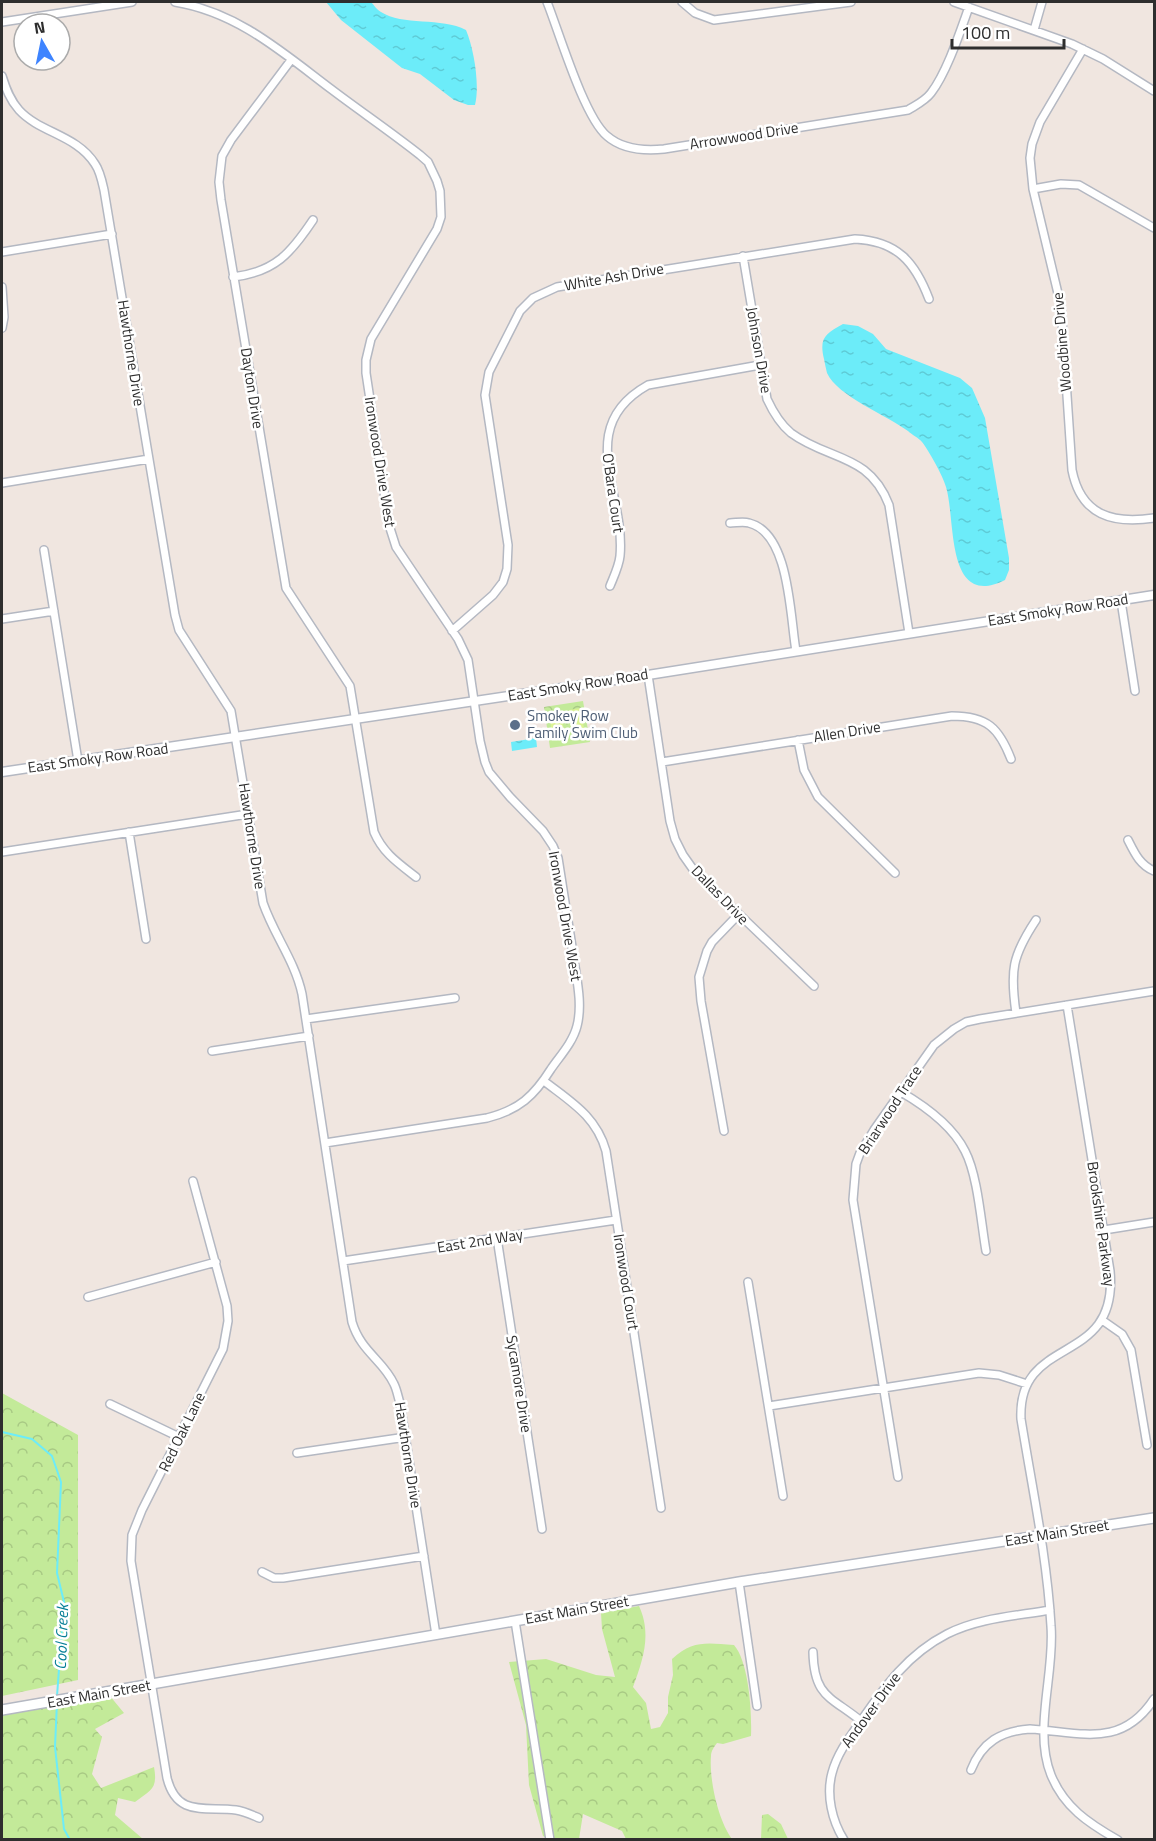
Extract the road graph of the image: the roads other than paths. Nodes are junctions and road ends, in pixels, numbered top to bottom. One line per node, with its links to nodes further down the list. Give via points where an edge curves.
1 (132, 2): 9 (street)
2 (175, 2): 12 (street, Ironwood Drive West, via 195,5 236,21)
3 (547, 2): 8 (street, Arrowwood Drive, via 592,118 618,144 641,150 908,110 931,93)
4 (682, 2): 5 (street, via 695,13 714,20)
5 (851, 2)
6 (954, 2): 8 (street)
7 (1042, 2): 10 (street)
8 (969, 7): 10 (street)
9 (2, 22)
10 (1034, 30): 11 (street)
11 (1083, 49): 14 (street); 15 (street, Woodbine Drive, via 1040,122 1032,144)
12 (291, 60): 21 (street, Dayton Drive, via 222,156 219,182); 36 (street, Ironwood Drive West, via 420,155 433,171 440,191 441,217 437,228 371,339 366,373 393,538 404,561)
13 (2, 76): 18 (street, Hawthorne Drive, via 20,111 75,144 95,164)
14 (1155, 91)
15 (1033, 189): 17 (street, via 1061,183 1079,185); 28 (street, Woodbine Drive, via 1061,306 1070,455 1077,488 1103,515 1123,521)
16 (313, 220): 21 (street, via 296,246 277,262 264,270)
17 (1155, 228)
18 (112, 234): 19 (street); 26 (street, Hawthorne Drive)
19 (2, 252)
20 (743, 256): 23 (street, White Ash Drive, via 867,239 905,257 916,270); 25 (street, Johnson Drive); 36 (street, White Ash Drive, via 557,287 533,298 520,311 486,385 508,545 507,569 493,596)
21 (233, 277): 42 (street, Dayton Drive, via 286,588 347,680)
22 (2, 287): 24 (street)
23 (929, 299)
24 (2, 328)
25 (760, 365): 31 (street, O'Bara Court, via 648,385 620,407 607,448 620,545 618,567); 37 (street, Johnson Drive, via 767,399 789,431 855,463 884,493)
26 (149, 459): 27 (street); 43 (street, Hawthorne Drive, via 179,630 228,705)
27 (2, 483)
28 (1155, 518)
29 (730, 523): 38 (street, via 755,525 777,549 784,570)
30 (44, 550): 34 (street)
31 (610, 586)
32 (1155, 595): 33 (street, East Smoky Row Road)
33 (1121, 600): 37 (street, East Smoky Row Road); 40 (street)
34 (54, 611): 35 (street); 46 (street)
35 (2, 619)
36 (452, 631): 41 (street, Ironwood Drive West, via 468,660)
37 (909, 633): 38 (street, East Smoky Row Road)
38 (796, 651): 39 (street, East Smoky Row Road)
39 (648, 675): 41 (street, East Smoky Row Road); 47 (street, Dallas Drive)
40 (1135, 691)
41 (474, 701): 42 (street, East Smoky Row Road); 67 (street, Ironwood Drive West, via 489,772 543,831 559,866 580,1007 577,1029)
42 (355, 719): 43 (street, East Smoky Row Road); 55 (street, Dayton Drive, via 374,832 391,858)
43 (236, 737): 46 (street, East Smoky Row Road); 49 (street, Hawthorne Drive)
44 (798, 740): 45 (street, Allen Drive, via 967,716 994,728); 47 (street, Allen Drive); 54 (street, via 804,770 818,797)
45 (1011, 759)
46 (78, 760): 48 (street, East Smoky Row Road)
47 (662, 762): 56 (street, Dallas Drive, via 675,839 695,872)
48 (2, 772)
49 (248, 814): 50 (street); 64 (street, Hawthorne Drive, via 263,903 299,981)
50 (129, 832): 52 (street); 58 (street)
51 (1128, 840): 53 (street, via 1137,858)
52 (2, 852)
53 (1155, 871)
54 (895, 873)
55 (416, 877)
56 (738, 915): 59 (street, Dallas Drive); 69 (street, via 712,942 699,977)
57 (1036, 920): 63 (street, via 1014,961)
58 (146, 939)
59 (814, 986)
60 (1155, 991): 62 (street, Briarwood Trace)
61 (455, 998): 64 (street)
62 (1067, 1005): 63 (street, Briarwood Trace); 74 (street, Brookshire Parkway)
63 (1016, 1013): 68 (street, Briarwood Trace, via 980,1019 954,1029 934,1045)
64 (306, 1019): 65 (street, Hawthorne Drive)
65 (309, 1036): 66 (street); 70 (street, Hawthorne Drive)
66 (212, 1051)
67 (544, 1081): 70 (street, Ironwood Drive West, via 530,1097 505,1113); 72 (street, Ironwood Court, via 586,1114 598,1130 606,1151)
68 (901, 1092): 76 (street, via 952,1130 965,1150); 83 (street, Briarwood Trace, via 860,1153 853,1186)
69 (724, 1131)
70 (325, 1143): 77 (street, Hawthorne Drive)
71 (193, 1181): 78 (street, Red Oak Lane)
72 (616, 1220): 75 (street, East 2nd Way); 92 (street, Ironwood Court)
73 (1155, 1222): 74 (street)
74 (1104, 1230): 81 (street, Brookshire Parkway, via 1112,1283)
75 (497, 1238): 77 (street, East 2nd Way); 94 (street, Sycamore Drive)
76 (986, 1251)
77 (343, 1261): 87 (street, Hawthorne Drive, via 356,1334 394,1384)
78 (216, 1262): 80 (street); 86 (street, Red Oak Lane, via 227,1306 227,1336)
79 (748, 1282): 85 (street)
80 (88, 1298)
81 (1102, 1320): 82 (street, Brookshire Parkway, via 1085,1340 1041,1365); 88 (street, via 1122,1334 1131,1350)
82 (1027, 1384): 83 (street, via 979,1373); 95 (street, via 1021,1419)
83 (883, 1388): 85 (street); 90 (street, Briarwood Trace)
84 (110, 1404): 86 (street)
85 (769, 1406): 91 (street)
86 (179, 1437): 103 (street, Red Oak Lane, via 132,1535 131,1561)
87 (406, 1437): 89 (street); 96 (street, Hawthorne Drive)
88 (1147, 1445)
89 (297, 1453)
90 (898, 1477)
91 (783, 1496)
92 (661, 1508)
93 (1155, 1518): 95 (main road, East Main Street)
94 (542, 1529)
95 (1039, 1535): 98 (main road, East Main Street); 99 (street)
96 (424, 1556): 97 (street, via 283,1578); 101 (street, Hawthorne Drive)
97 (262, 1572)
98 (739, 1582): 100 (main road, East Main Street); 105 (street)
99 (1050, 1610): 107 (street, Andover Drive, via 980,1622 930,1644 892,1678); 108 (street)
100 (515, 1621): 101 (main road, East Main Street); 111 (street)
101 (436, 1635): 103 (main road, East Main Street)
102 (813, 1652): 107 (street, via 813,1672 820,1687)
103 (151, 1685): 106 (main road, East Main Street); 110 (street, Red Oak Lane, via 172,1793 191,1807 239,1810)
104 (1155, 1699): 108 (street, via 1145,1713 1122,1730 1107,1734)
105 (757, 1706)
106 (2, 1710)
107 (861, 1721): 112 (street, Andover Drive, via 831,1775 831,1812)
108 (1044, 1730): 109 (street, via 999,1735 983,1746); 113 (street, via 1047,1761 1063,1797 1089,1823)
109 (971, 1770)
110 (259, 1818)
111 (550, 1839)
112 (844, 1839)
113 (1118, 1839)

